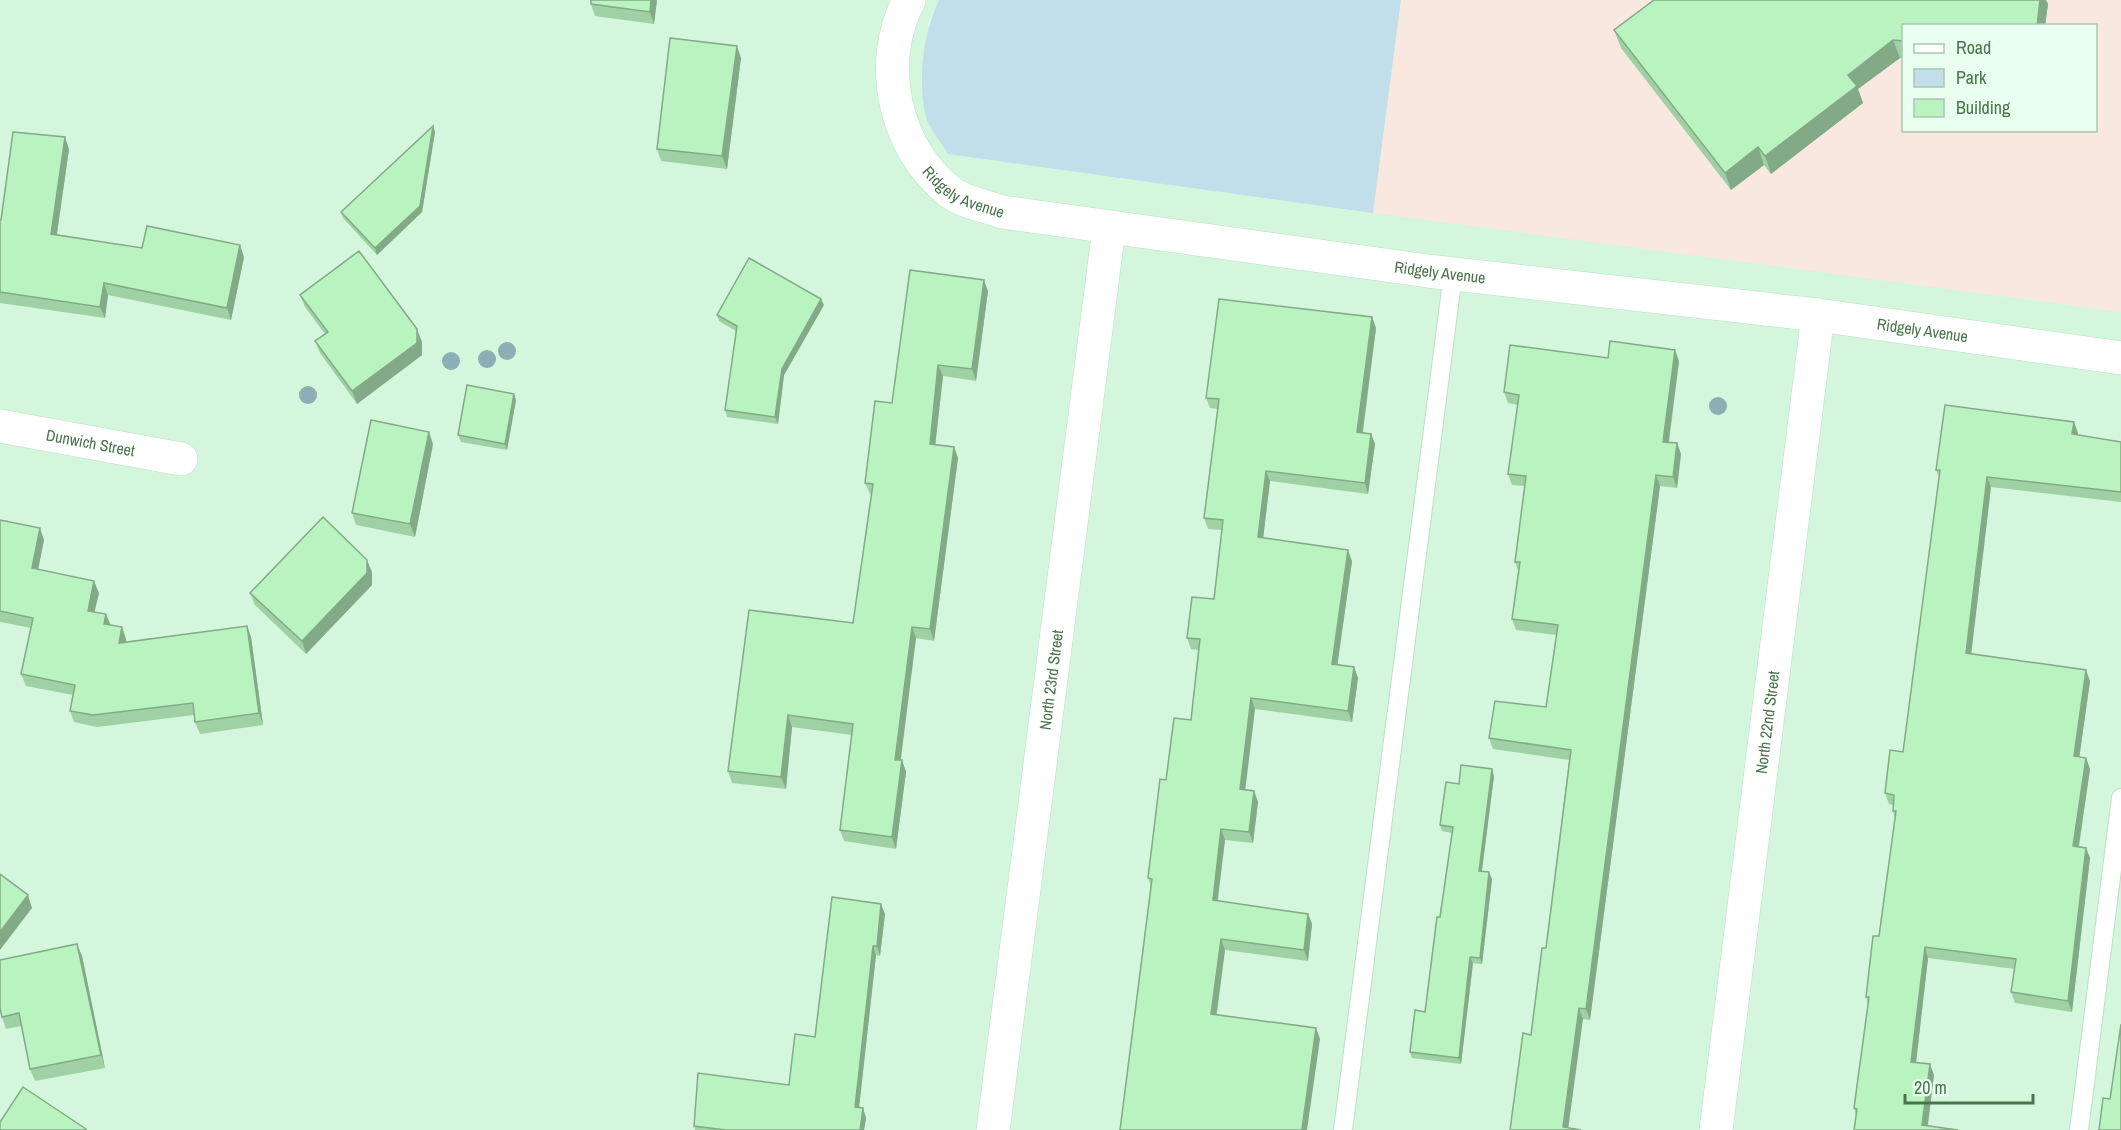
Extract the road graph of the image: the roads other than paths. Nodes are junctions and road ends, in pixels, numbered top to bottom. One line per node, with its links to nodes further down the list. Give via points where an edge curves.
1 (903, 11): 2 (street, Ridgely Avenue, via 892,68 897,111 914,153 951,193 1002,212)
2 (1109, 228): 3 (street, Ridgely Avenue); 9 (street, North 23rd Street)
3 (1453, 274): 4 (street, Ridgely Avenue); 10 (lane)
4 (1818, 315): 5 (street, Ridgely Avenue); 11 (street, North 22nd Street)
5 (2121, 358)
6 (0, 426): 7 (street, Dunwich Street)
7 (181, 459)
8 (2121, 798): 12 (lane)
9 (993, 1130)
10 (1343, 1130)
11 (1716, 1130)
12 (2079, 1130)

